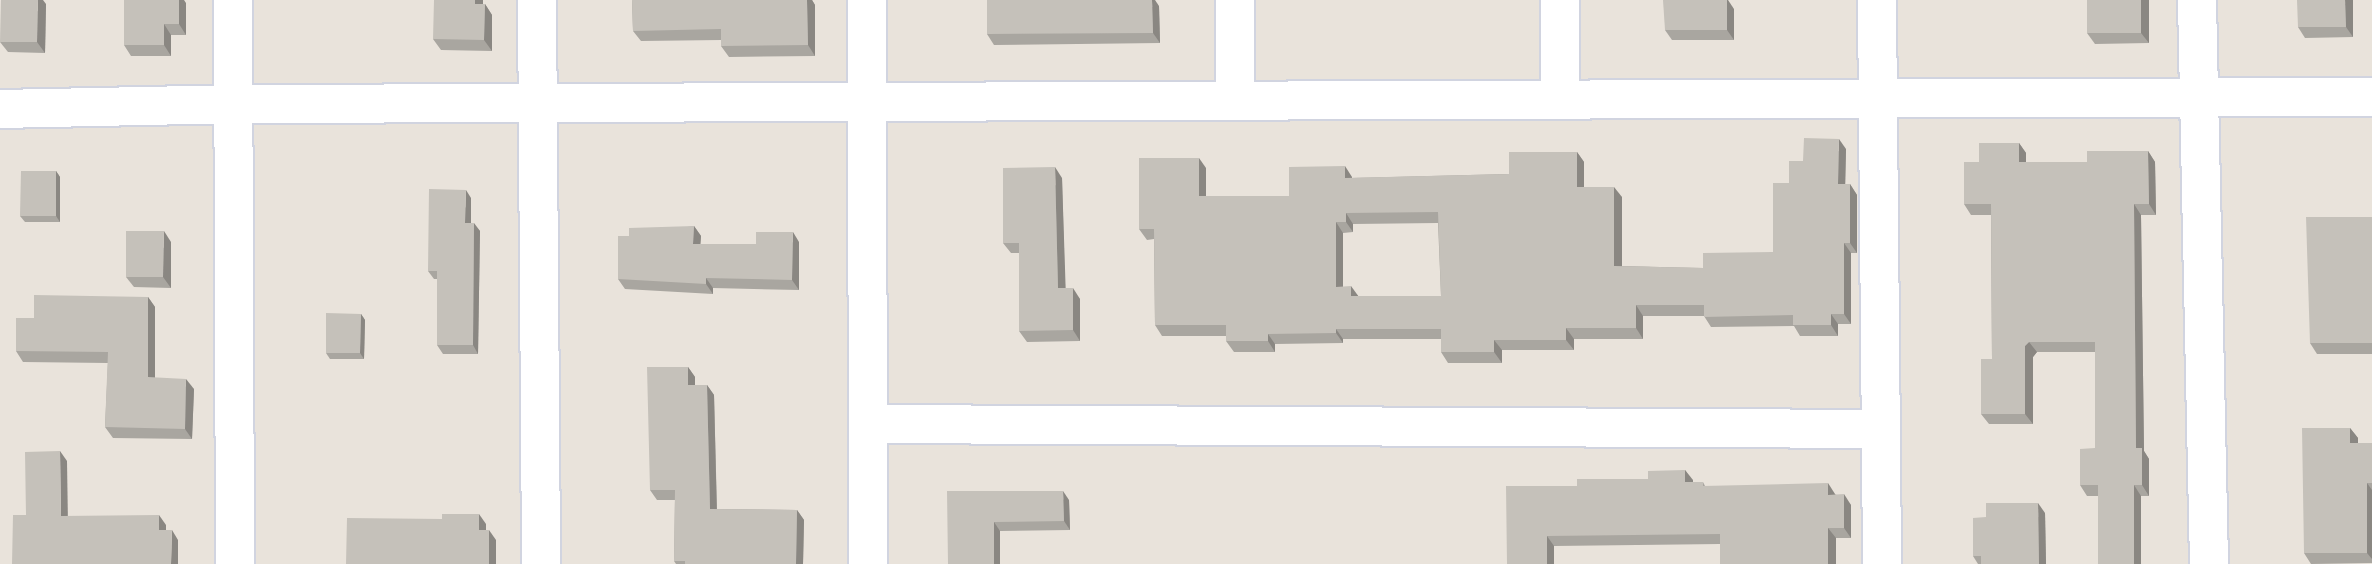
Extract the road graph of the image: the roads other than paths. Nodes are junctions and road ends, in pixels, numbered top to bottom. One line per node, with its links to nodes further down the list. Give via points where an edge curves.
1 (233, 0): 15 (street)
2 (537, 0): 13 (street)
3 (867, 0): 14 (street)
4 (1236, 0): 12 (street)
5 (1560, 0): 11 (street)
6 (1877, 0): 10 (street)
7 (2197, 0): 9 (street)
8 (2372, 97): 9 (street)
9 (2196, 98): 10 (street); 23 (street)
10 (1877, 99): 11 (street); 18 (street)
11 (1560, 100): 12 (street)
12 (1236, 101): 14 (street)
13 (538, 103): 14 (street); 15 (street); 20 (street)
14 (868, 103): 17 (street)
15 (234, 104): 16 (street); 19 (street)
16 (0, 109)
17 (868, 424): 18 (street); 21 (street)
18 (1881, 429): 22 (street)
19 (235, 564)
20 (541, 564)
21 (868, 564)
22 (1882, 564)
23 (2209, 564)

